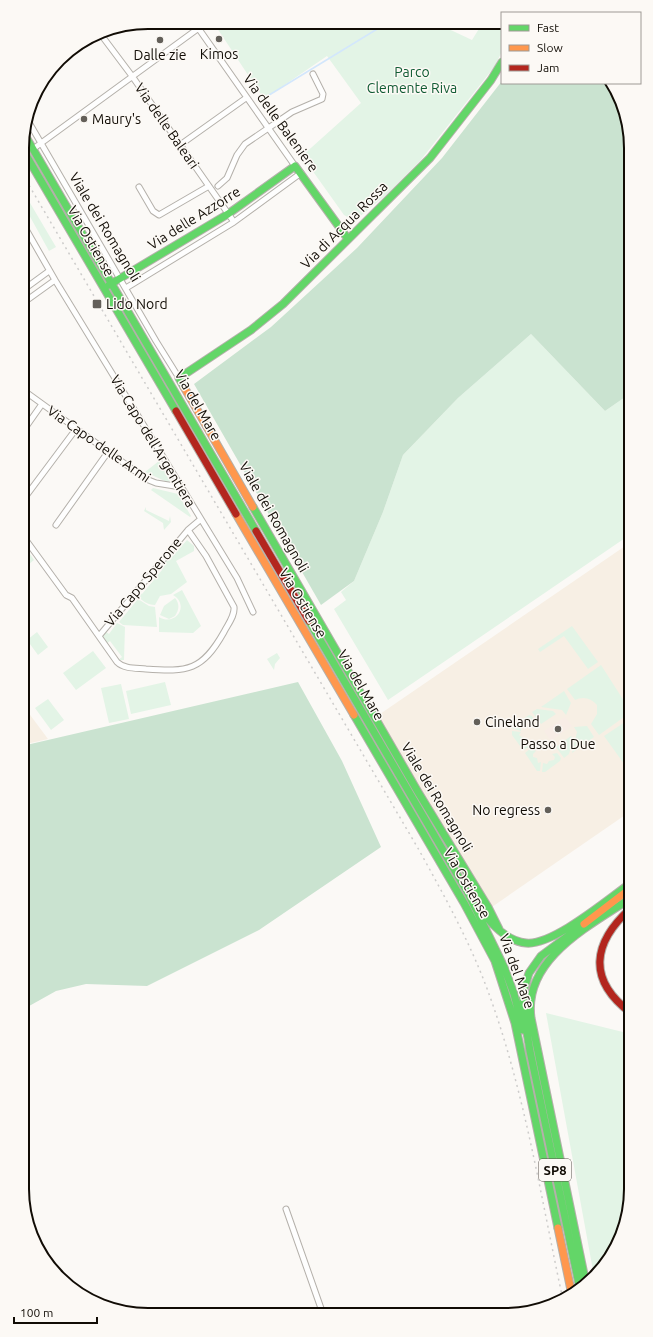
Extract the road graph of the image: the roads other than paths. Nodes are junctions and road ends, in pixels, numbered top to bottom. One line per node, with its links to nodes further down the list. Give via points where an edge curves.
1 (198, 29): 5 (street); 6 (street, Via delle Baleniere)
2 (103, 38): 5 (street, Via delle Baleari)
3 (501, 64): 22 (street, Via di Acqua Rossa, via 435,152)
4 (313, 74): 8 (street, via 323,94 322,99 295,110)
5 (132, 76): 10 (street); 11 (street, Via delle Baleari)
6 (246, 98): 8 (street, Via delle Baleniere); 11 (street)
7 (31, 126): 10 (street, Viale dei Romagnoli)
8 (269, 129): 14 (street, Via delle Baleniere); 17 (street, via 242,146 227,178)
9 (29, 142): 12 (street, Via del Mare / SP8)
10 (41, 143): 12 (street); 26 (street, Viale dei Romagnoli)
11 (180, 145): 16 (street, Via delle Baleari)
12 (33, 149): 28 (street, Via del Mare / SP8)
13 (30, 162): 30 (street, Via Ostiense)
14 (295, 166): 15 (street, Via delle Baleniere); 19 (street, Via delle Azzorre)
15 (301, 173): 20 (street, Via delle Azzorre); 22 (street, Via delle Baleniere)
16 (209, 186): 18 (street, via 158,215); 19 (street, Via delle Baleari)
17 (218, 186)
18 (139, 187)
19 (228, 214): 20 (street, Via delle Baleari); 23 (street, Via delle Azzorre)
20 (234, 222): 25 (street, Via delle Azzorre)
21 (29, 235): 24 (street, Via Capo dell'Argentiera)
22 (348, 239): 33 (street, Via di Acqua Rossa, via 267,318)
23 (144, 264): 25 (street); 26 (street, Via delle Azzorre)
24 (49, 271): 27 (street, Via Capo dell'Argentiera); 29 (street)
25 (149, 274): 31 (street, Via delle Azzorre)
26 (120, 278): 28 (street, Via delle Azzorre); 31 (street, Viale dei Romagnoli)
27 (55, 280): 32 (street); 39 (street, Via Capo dell'Argentiera)
28 (111, 283): 30 (street, Via delle Azzorre); 48 (street, Via del Mare / SP8)
29 (29, 286)
30 (103, 288): 58 (street, Via Ostiense, via 464,903 495,961 516,1023)
31 (126, 288): 33 (street, Viale dei Romagnoli)
32 (29, 299)
33 (179, 378): 52 (street, Viale dei Romagnoli, via 488,907)
34 (29, 394): 35 (street, Via Capo delle Armi)
35 (42, 404): 36 (street); 37 (street, Via Capo delle Armi)
36 (29, 422)
37 (76, 428): 38 (street, Via Capo delle Armi); 40 (street)
38 (108, 452): 39 (street, Via Capo delle Armi, via 150,481); 42 (street)
39 (181, 486): 41 (street, Via Capo dell'Argentiera)
40 (29, 492)
41 (201, 520): 43 (street, Via Capo Sperone); 45 (street, Via Capo dell'Argentiera)
42 (56, 525)
43 (188, 530): 46 (street, Via Capo Sperone); 46 (street, Via Capo Sperone, via 206,556 234,607 233,615 211,654 196,665 183,669 128,667 118,663)
44 (29, 544): 46 (street, Via Capo Sperone)
45 (254, 612)
46 (99, 636)
47 (624, 888): 52 (street, via 545,940 520,943 506,937)
48 (468, 893): 52 (street); 54 (street, Via del Mare / SP8, via 504,967)
49 (624, 893): 54 (street, via 547,951 532,967 524,987 522,1002)
50 (624, 903): 56 (street, via 548,961 537,976 530,997 531,1018)
51 (624, 914): 53 (street, via 607,932 600,959 602,980 608,992)
52 (498, 929)
53 (624, 1008)
54 (530, 1051): 57 (street, Via del Mare / SP8)
55 (286, 1209): 59 (street)
56 (585, 1277)
57 (578, 1282)
58 (570, 1288)
59 (321, 1308)

